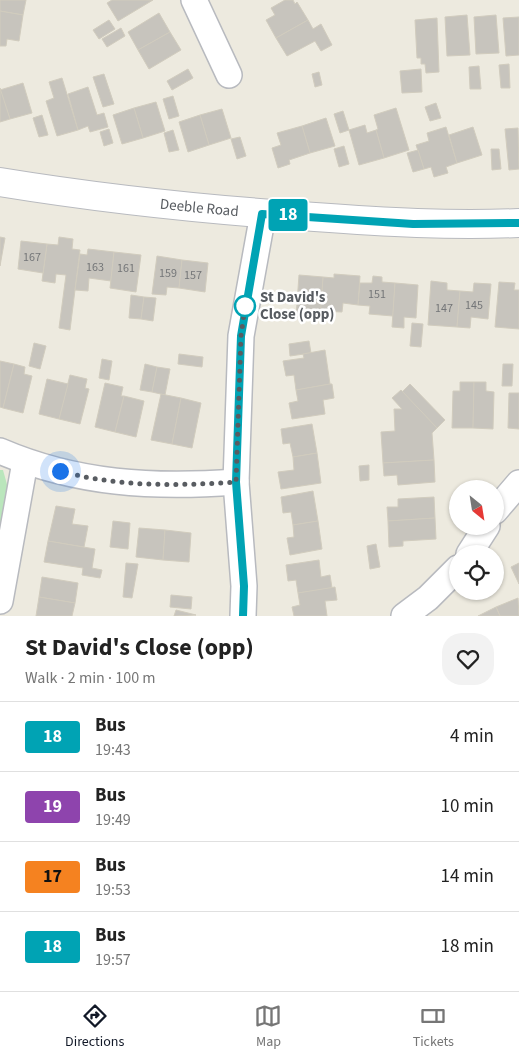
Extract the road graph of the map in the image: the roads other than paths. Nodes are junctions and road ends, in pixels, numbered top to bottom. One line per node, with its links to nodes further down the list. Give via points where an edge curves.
1 (194, 0): 2 (street)
2 (229, 75)
3 (0, 182): 4 (street, Deeble Road)
4 (262, 214): 5 (street, Deeble Road, via 413,224); 8 (street, via 241,336)
5 (519, 223)
6 (0, 451): 7 (street)
7 (25, 462): 8 (street, via 116,483 180,485); 12 (street)
8 (236, 482): 13 (street, via 244,586)
9 (519, 483): 10 (street)
10 (504, 500)
11 (449, 577): 14 (street)
12 (0, 601)
13 (242, 616)
14 (404, 616)

